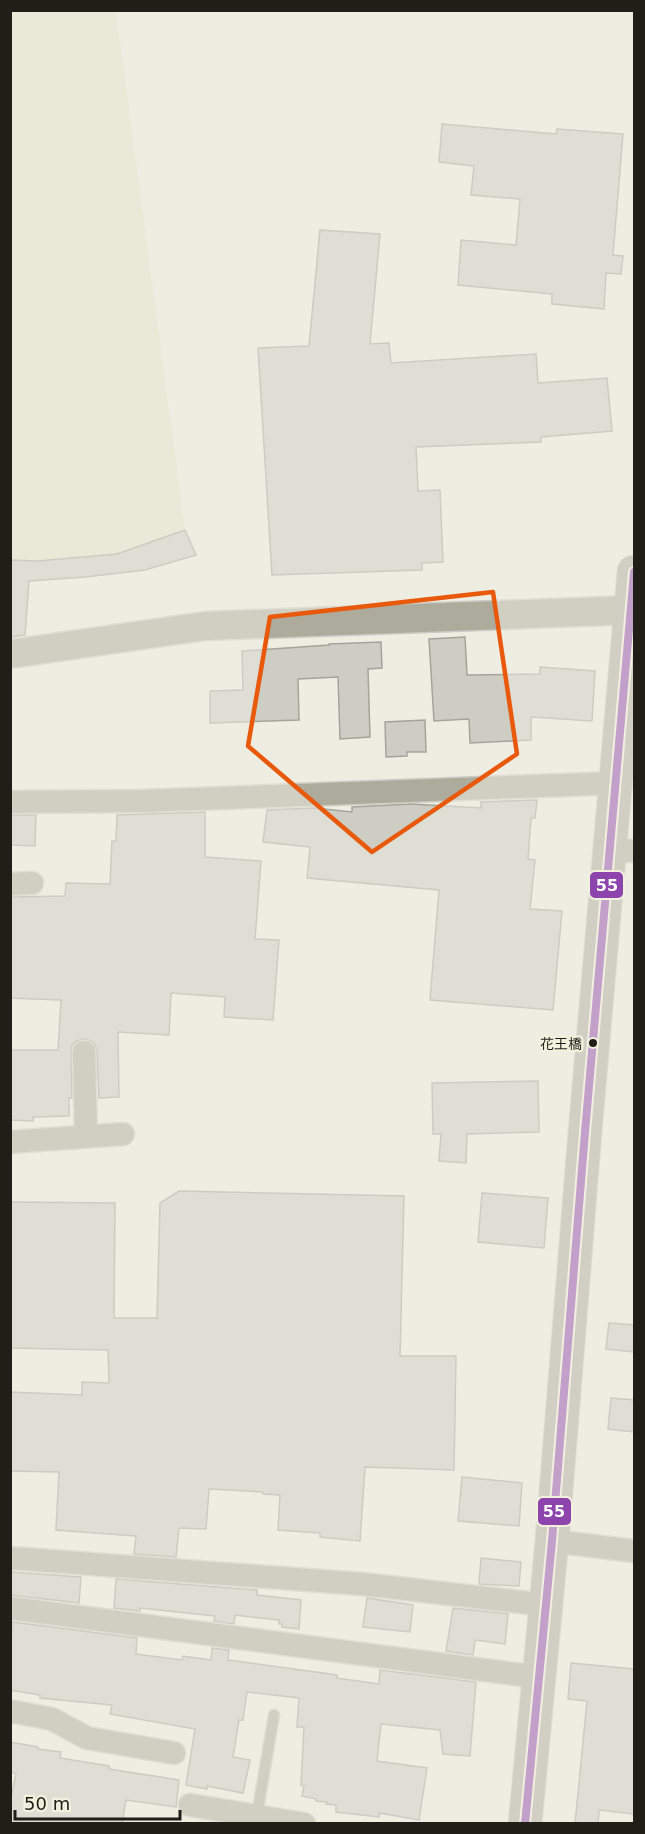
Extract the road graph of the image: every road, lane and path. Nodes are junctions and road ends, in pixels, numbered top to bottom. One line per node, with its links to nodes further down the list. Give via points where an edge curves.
1 (634, 572): 2 (main road)
2 (633, 611): 3 (street, via 205,626); 4 (main road)
3 (10, 654)
4 (617, 783): 5 (street, via 142,801); 6 (main road)
5 (10, 802)
6 (623, 850): 11 (main road, via 585,1132)
7 (84, 1052): 9 (street)
8 (123, 1134): 9 (street)
9 (86, 1136): 10 (street)
10 (10, 1142)
11 (552, 1541): 12 (street); 14 (main road)
12 (634, 1551)
13 (10, 1558): 14 (street, via 362,1584)
14 (546, 1605): 16 (main road)
15 (10, 1608): 16 (street)
16 (538, 1677): 23 (main road)
17 (10, 1712): 19 (street, via 52,1719 87,1738)
18 (274, 1715): 21 (lane)
19 (174, 1753)
20 (190, 1805): 21 (street)
21 (257, 1815): 22 (street)
22 (303, 1824)
23 (525, 1824)

